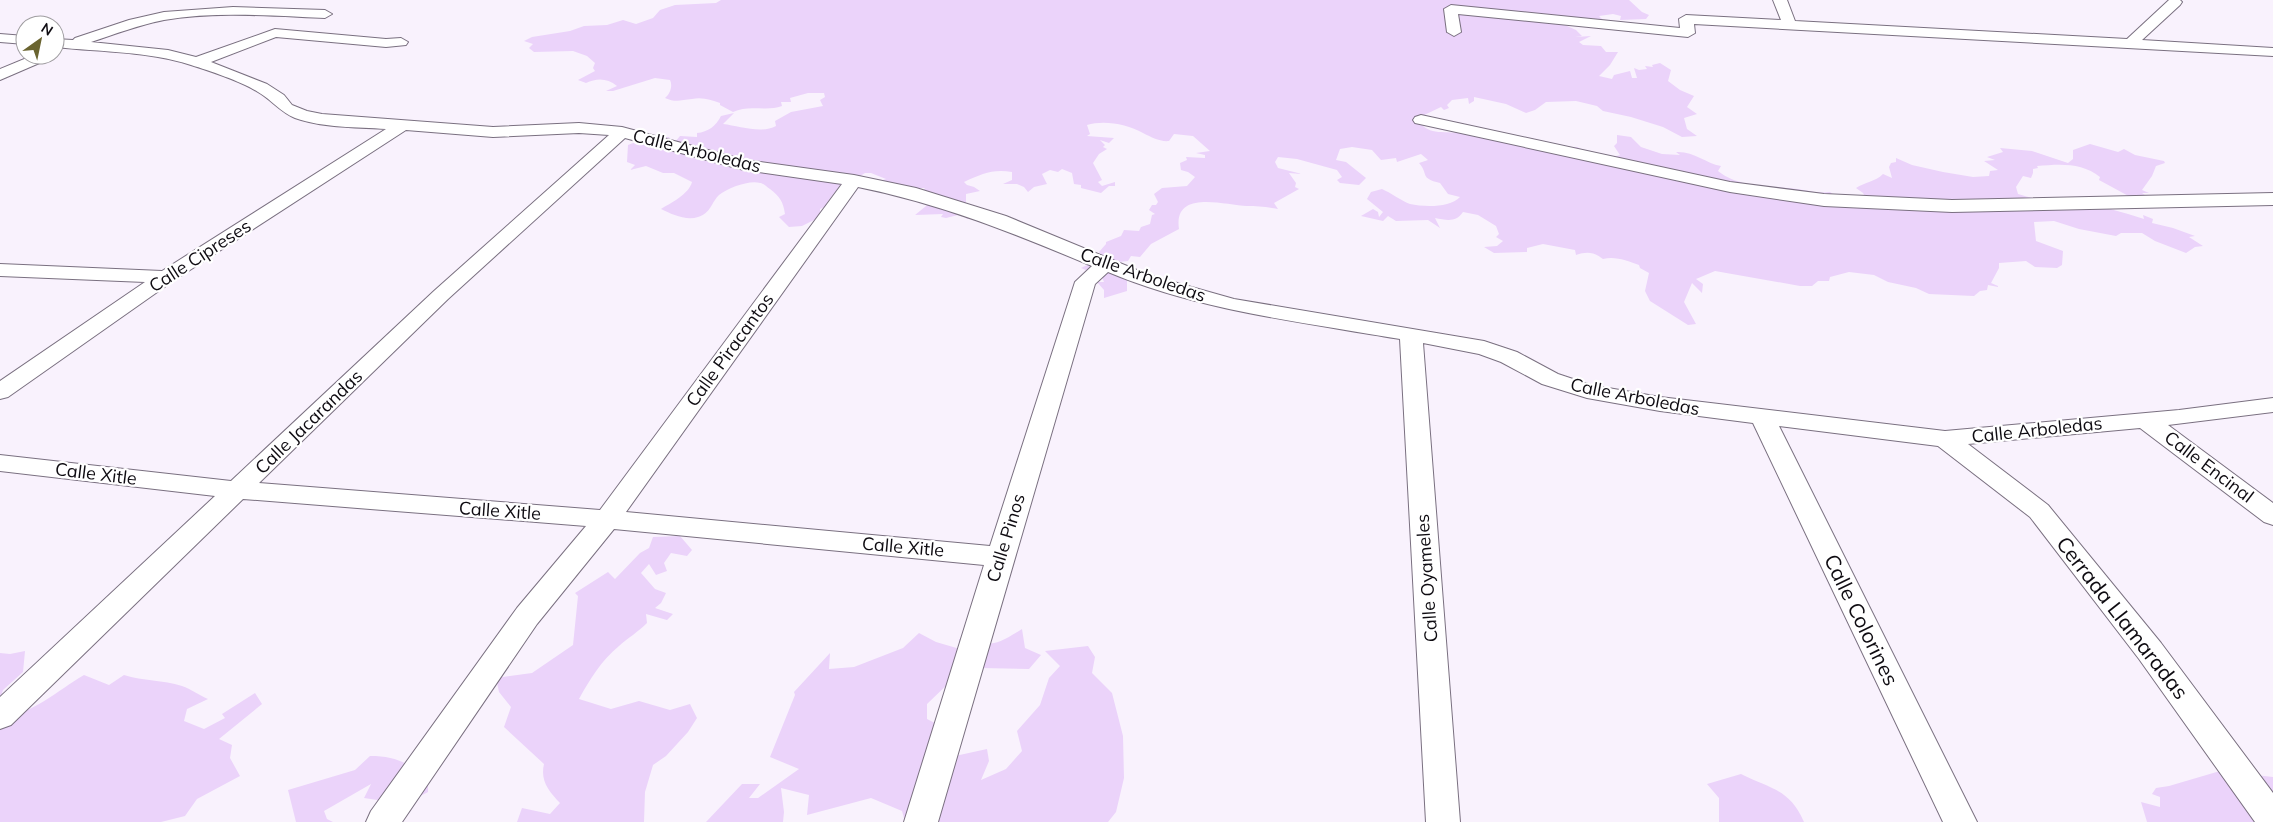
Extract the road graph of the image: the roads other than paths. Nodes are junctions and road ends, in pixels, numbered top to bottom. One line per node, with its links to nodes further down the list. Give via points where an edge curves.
1 (1780, 0): 4 (street)
2 (2175, 2): 10 (street)
3 (325, 14): 9 (street, via 216,11 181,14 142,20)
4 (1790, 25): 5 (street, via 1686,19 1688,32 1451,9); 10 (street)
5 (1454, 32)
6 (0, 38): 7 (street)
7 (15, 39)
8 (401, 42): 13 (street, via 275,33)
9 (65, 44)
10 (2129, 45): 12 (street)
11 (65, 46): 13 (street, Calle Arboledas, via 168,54)
12 (2273, 52)
13 (197, 62): 17 (street, Calle Arboledas, via 262,87 286,108 302,115)
14 (23, 65): 15 (street)
15 (0, 75)
16 (1421, 120): 20 (street, via 1730,187 1824,200 1952,206)
17 (403, 125): 18 (street, Calle Arboledas, via 493,132 579,128); 23 (street, Calle Cipreses)
18 (622, 132): 19 (street, Calle Arboledas, via 744,166); 31 (street, Calle Jacarandas, via 441,295)
19 (854, 180): 21 (street, Calle Arboledas, via 910,192 999,220); 33 (street, Calle Piracantos)
20 (2273, 199)
21 (1106, 264): 24 (street, Calle Arboledas, via 1186,293 1234,305); 34 (street, Calle Pinos, via 1085,282)
22 (0, 270): 23 (street)
23 (166, 278): 25 (street, Calle Cipreses)
24 (1411, 334): 27 (street, Calle Arboledas, via 1484,348 1550,379 1587,391); 39 (street, Calle Oyameles)
25 (0, 392)
26 (2273, 404): 28 (street, Calle Arboledas)
27 (1763, 418): 29 (street, Calle Arboledas); 40 (street, Calle Colorines)
28 (2144, 420): 29 (street, Calle Arboledas); 32 (street, Calle Encinal)
29 (1945, 439): 36 (street, Cerrada Llamaradas, via 2039,511 2150,651)
30 (0, 463): 31 (street, Calle Xitle)
31 (238, 490): 33 (street, Calle Xitle); 35 (street, Calle Jacarandas)
32 (2273, 516)
33 (607, 519): 34 (street, Calle Xitle); 37 (street, Calle Piracantos, via 527,616)
34 (1000, 556): 38 (street, Calle Pinos)
35 (0, 716)
36 (2273, 820)
37 (383, 822)
38 (921, 822)
39 (1443, 822)
40 (1960, 822)

